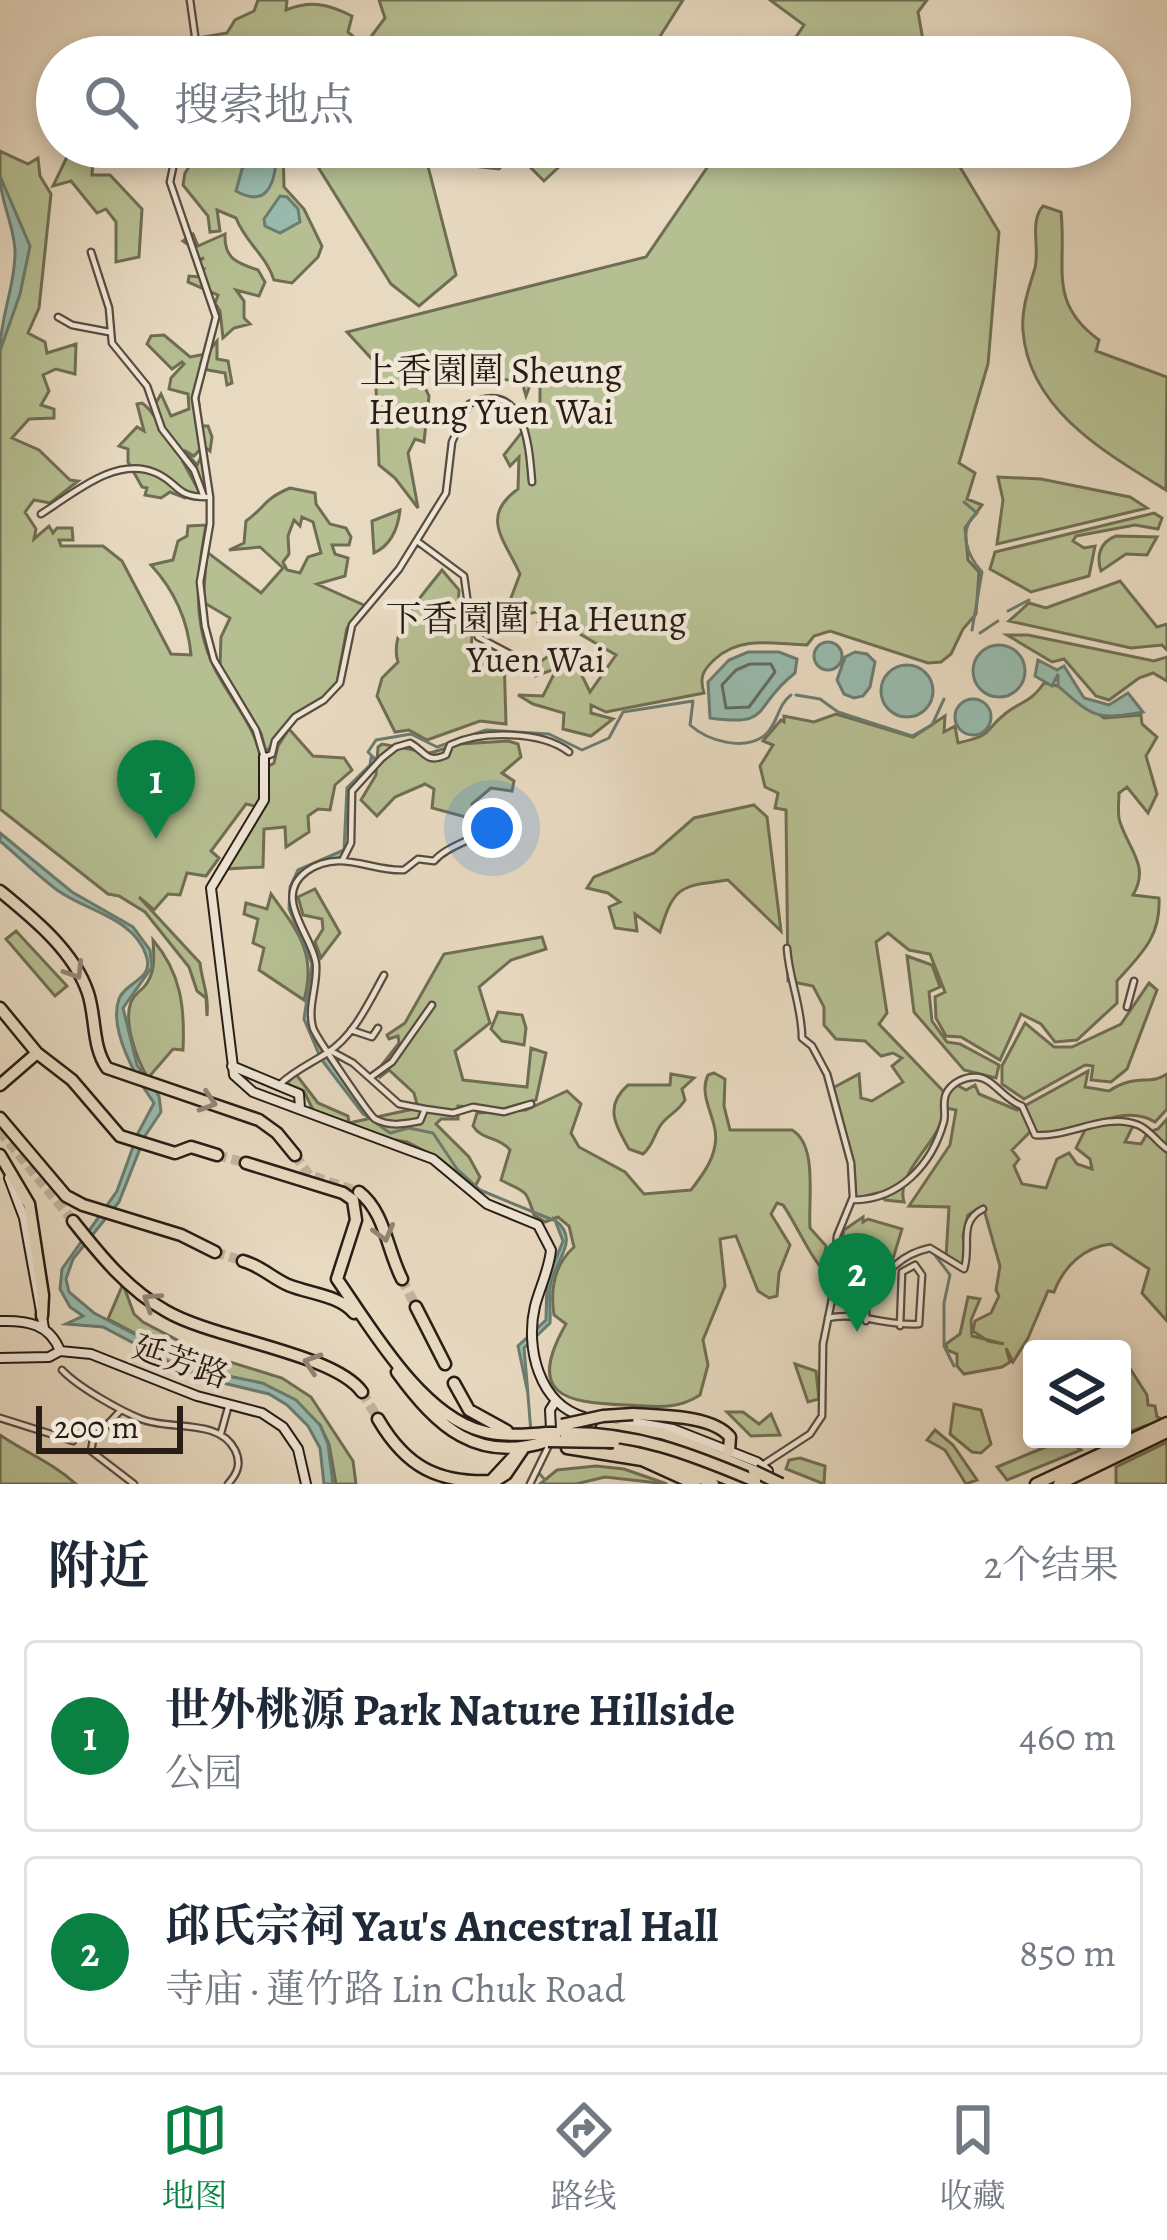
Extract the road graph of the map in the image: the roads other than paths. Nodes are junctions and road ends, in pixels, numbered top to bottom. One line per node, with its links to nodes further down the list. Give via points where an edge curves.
1 (190, 0): 2 (street)
2 (195, 36)
3 (173, 168): 8 (street, via 170,179 216,314 195,398)
4 (91, 252): 6 (street)
5 (58, 317): 6 (street)
6 (109, 332): 8 (street)
7 (532, 482): 10 (street, via 527,429 505,401 476,400 456,427 445,496)
8 (207, 497): 9 (street, via 186,496 157,473 129,467); 13 (street, via 200,582 206,632)
9 (41, 514)
10 (416, 540): 11 (street, via 464,576 478,637); 13 (street, via 351,627 340,683 295,717)
11 (530, 664)
12 (569, 752): 15 (street, via 544,737 493,734 450,745 437,760 410,743 396,747 353,788)
13 (264, 757): 27 (street, via 263,803 212,888)
14 (484, 831): 15 (street, via 404,870)
15 (343, 859): 26 (street, via 304,873 293,900 316,958 311,1018)
16 (0, 891): 38 (highway, one-way to 38, via 74,965 88,992 100,1057 114,1072 259,1120)
17 (787, 948): 44 (street, via 802,1038 827,1073)
18 (384, 975): 24 (street)
19 (1134, 981): 21 (street)
20 (432, 1005): 29 (street, via 392,1062)
21 (1127, 1007)
22 (0, 1009): 25 (highway)
23 (378, 1028): 24 (street, via 371,1037)
24 (351, 1030): 26 (street)
25 (37, 1053): 30 (highway); 40 (highway, via 120,1136 173,1153 191,1147)
26 (325, 1054): 29 (street); 32 (street); 35 (street, via 370,1117 399,1125 420,1121)
27 (230, 1061): 28 (street); 31 (street)
28 (253, 1077): 31 (street); 32 (street)
29 (370, 1077): 35 (street, via 399,1104)
30 (0, 1084)
31 (243, 1086): 34 (street)
32 (278, 1086): 34 (street, via 300,1095)
33 (531, 1104): 35 (street, via 504,1112)
34 (300, 1108): 66 (street, via 434,1160 487,1204 542,1228 551,1255 533,1327 542,1383)
35 (424, 1109)
36 (0, 1118): 47 (highway, via 66,1196)
37 (1167, 1149): 44 (street, via 1124,1121 1035,1135 1022,1106 970,1077 946,1094 936,1141 910,1180 889,1194)
38 (294, 1153)
39 (0, 1155): 58 (highway, via 27,1196)
40 (218, 1155)
41 (246, 1163): 68 (highway, via 352,1200 357,1216 338,1279)
42 (0, 1165): 58 (street, via 24,1218)
43 (359, 1192): 51 (highway, one-way to 51, via 378,1212)
44 (853, 1200): 54 (street, via 838,1232)
45 (982, 1209): 49 (street, via 967,1224 964,1269 930,1248)
46 (73, 1221): 65 (highway, one-way to 46, via 339,1372 153,1304)
47 (215, 1252)
48 (243, 1261): 68 (highway, via 350,1307)
49 (895, 1263): 50 (street); 52 (street)
50 (902, 1270): 59 (street); 59 (street, via 922,1271 922,1317)
51 (402, 1279)
52 (866, 1301): 55 (street, via 858,1296); 56 (street)
53 (416, 1307): 62 (highway)
54 (828, 1318): 55 (street); 83 (street, via 818,1424)
55 (853, 1318): 56 (street)
56 (866, 1321): 59 (street)
57 (0, 1322): 58 (street)
58 (43, 1322): 60 (street)
59 (900, 1326)
60 (60, 1351): 61 (street, 延芳路); 67 (street, 延芳路, via 91,1354)
61 (0, 1358)
62 (445, 1364)
63 (62, 1370): 69 (street)
64 (454, 1383): 78 (highway, via 469,1410)
65 (362, 1392)
66 (554, 1402): 70 (street); 77 (street)
67 (229, 1404): 76 (street); 87 (street, 延芳路, via 283,1427 302,1458)
68 (430, 1406): 78 (highway); 81 (highway, via 472,1442)
69 (121, 1409): 76 (street); 85 (street, via 91,1451)
70 (584, 1417)
71 (0, 1418): 79 (street)
72 (378, 1419): 84 (highway, via 412,1464)
73 (602, 1423): 82 (street, via 662,1426); 93 (highway, bridge, via 685,1441)
74 (1167, 1423): 94 (highway)
75 (1167, 1432): 95 (highway)
76 (221, 1433): 86 (street, via 238,1460)
77 (548, 1437): 78 (highway); 82 (highway, bridge, via 583,1419 633,1414 720,1427); 88 (street); 89 (highway, bridge, via 642,1460); 91 (highway, bridge, via 643,1447); 92 (highway, bridge, via 649,1440)
78 (519, 1439): 81 (highway); 81 (highway); 84 (highway)
79 (74, 1442)
80 (616, 1447): 90 (highway)
81 (500, 1450)
82 (729, 1451): 83 (street)
83 (765, 1469)
84 (490, 1482)
85 (134, 1484)
86 (227, 1484)
87 (306, 1484)
88 (530, 1484)
89 (695, 1484)
90 (713, 1484)
91 (740, 1484)
92 (762, 1484)
93 (781, 1484)
94 (1036, 1484)
95 (1059, 1484)

